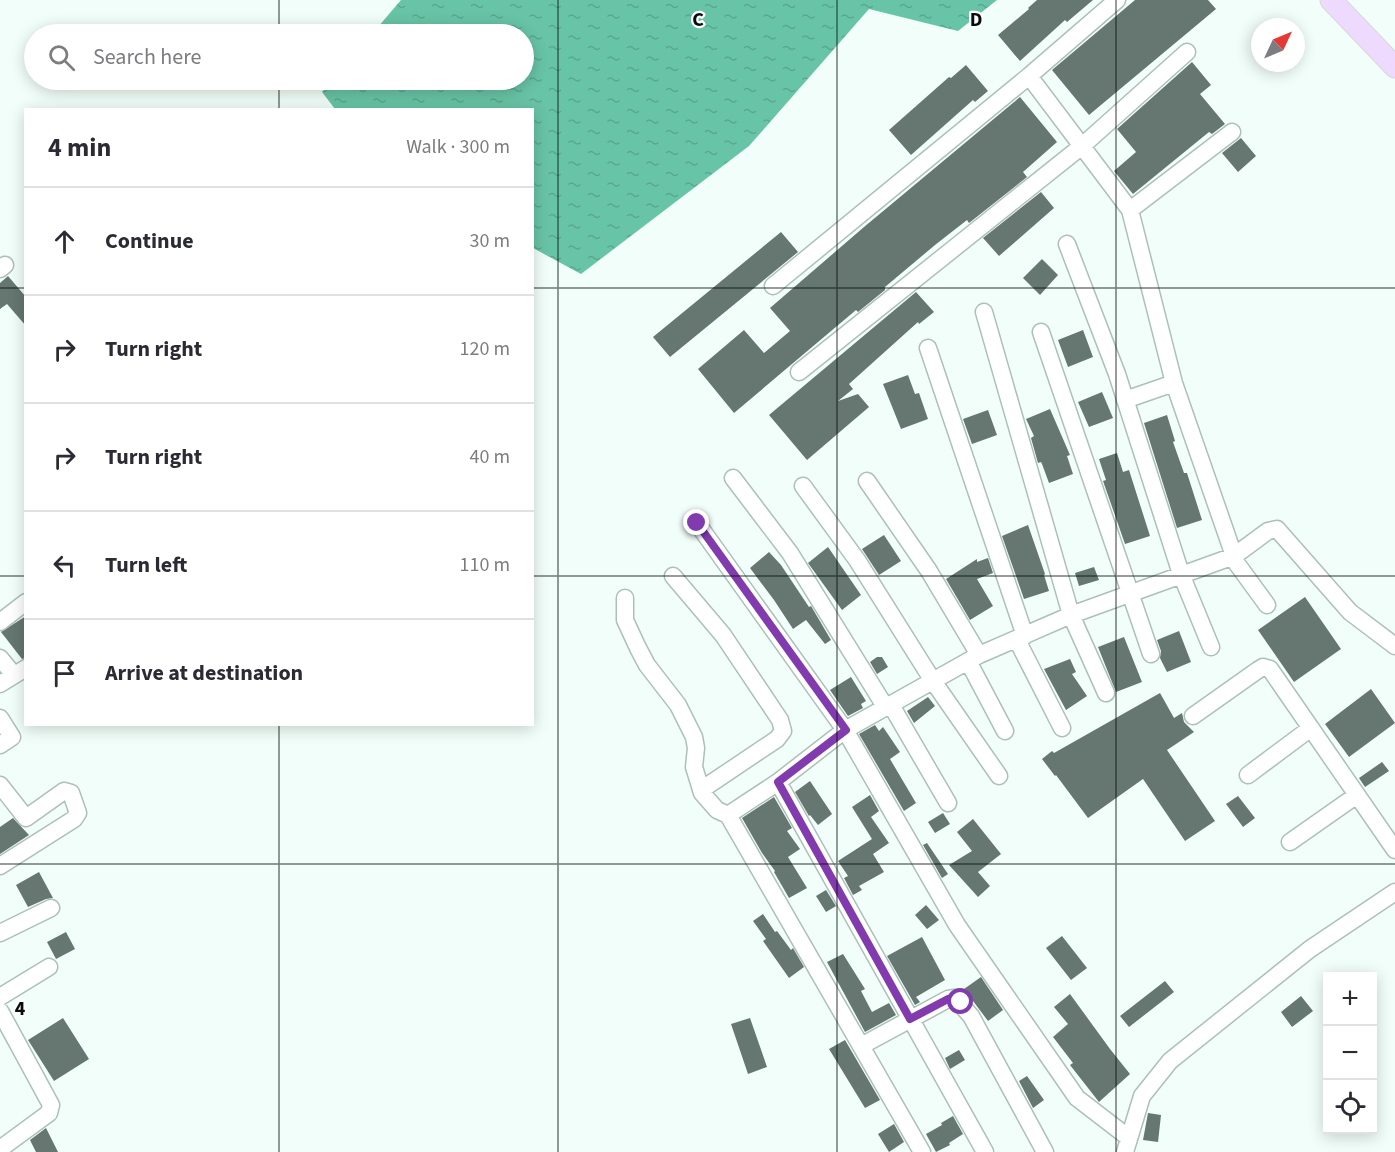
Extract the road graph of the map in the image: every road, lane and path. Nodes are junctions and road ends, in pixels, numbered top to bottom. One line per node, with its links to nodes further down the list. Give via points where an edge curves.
1 (1117, 0): 5 (street)
2 (1331, 0): 4 (main road)
3 (1186, 52): 7 (street)
4 (1395, 67)
5 (1029, 76): 7 (street); 10 (street)
6 (1232, 132): 8 (street)
7 (1082, 146): 8 (street); 14 (street)
8 (1130, 210): 15 (street)
9 (1067, 244): 16 (street)
10 (773, 286)
11 (984, 312): 28 (street)
12 (1041, 333): 24 (street)
13 (928, 348): 30 (street)
14 (799, 372)
15 (1174, 383): 16 (street); 21 (street)
16 (1125, 399): 22 (street)
17 (734, 478): 39 (street, via 790,554)
18 (867, 481): 35 (street, via 928,571)
19 (803, 486): 37 (street, via 857,560)
20 (697, 523): 44 (street)
21 (1233, 557): 22 (street); 27 (street); 31 (street, via 1268,531 1277,529 1350,612)
22 (1181, 574): 24 (street); 32 (street)
23 (673, 576): 51 (street, via 723,635 780,720 783,731 777,740)
24 (1130, 593): 28 (street); 33 (street)
25 (626, 598): 51 (street, via 625,620 638,648 683,713 694,737 694,766)
26 (24, 604): 29 (street)
27 (1267, 605)
28 (1071, 615): 30 (street); 38 (street)
29 (0, 622)
30 (1021, 638): 35 (street); 42 (street)
31 (1395, 646)
32 (1211, 647)
33 (1151, 654)
34 (0, 658): 36 (street)
35 (973, 658): 37 (street); 45 (street)
36 (13, 676)
37 (933, 681): 39 (street); 48 (street)
38 (1106, 693)
39 (889, 707): 44 (street); 53 (street)
40 (1193, 716): 43 (street, via 1263,667 1270,669)
41 (0, 718): 46 (street, via 12,737)
42 (1062, 728)
43 (1311, 728): 47 (street); 52 (street)
44 (846, 730): 49 (street); 66 (street, via 957,925 1077,1098)
45 (1005, 731)
46 (0, 745)
47 (1248, 775)
48 (999, 776)
49 (778, 782): 54 (street); 64 (street)
50 (0, 785): 57 (street, via 26,818 64,791 71,794 78,813)
51 (701, 790): 54 (street, via 717,810)
52 (1357, 795): 55 (street); 56 (street)
53 (948, 802)
54 (728, 815): 65 (street)
55 (1290, 842)
56 (1395, 850)
57 (0, 866)
58 (1395, 892): 66 (street, via 1310,949 1170,1061 1143,1096)
59 (51, 908): 60 (street)
60 (0, 933)
61 (50, 967): 62 (street)
62 (0, 997)
63 (0, 1011): 67 (street, via 51,1104 49,1113)
64 (910, 1019): 65 (street); 69 (street); 70 (street, via 948,999 961,1002)
65 (861, 1046): 68 (street)
66 (1127, 1145)
67 (0, 1149)
68 (922, 1152)
69 (985, 1152)
70 (1045, 1152)

